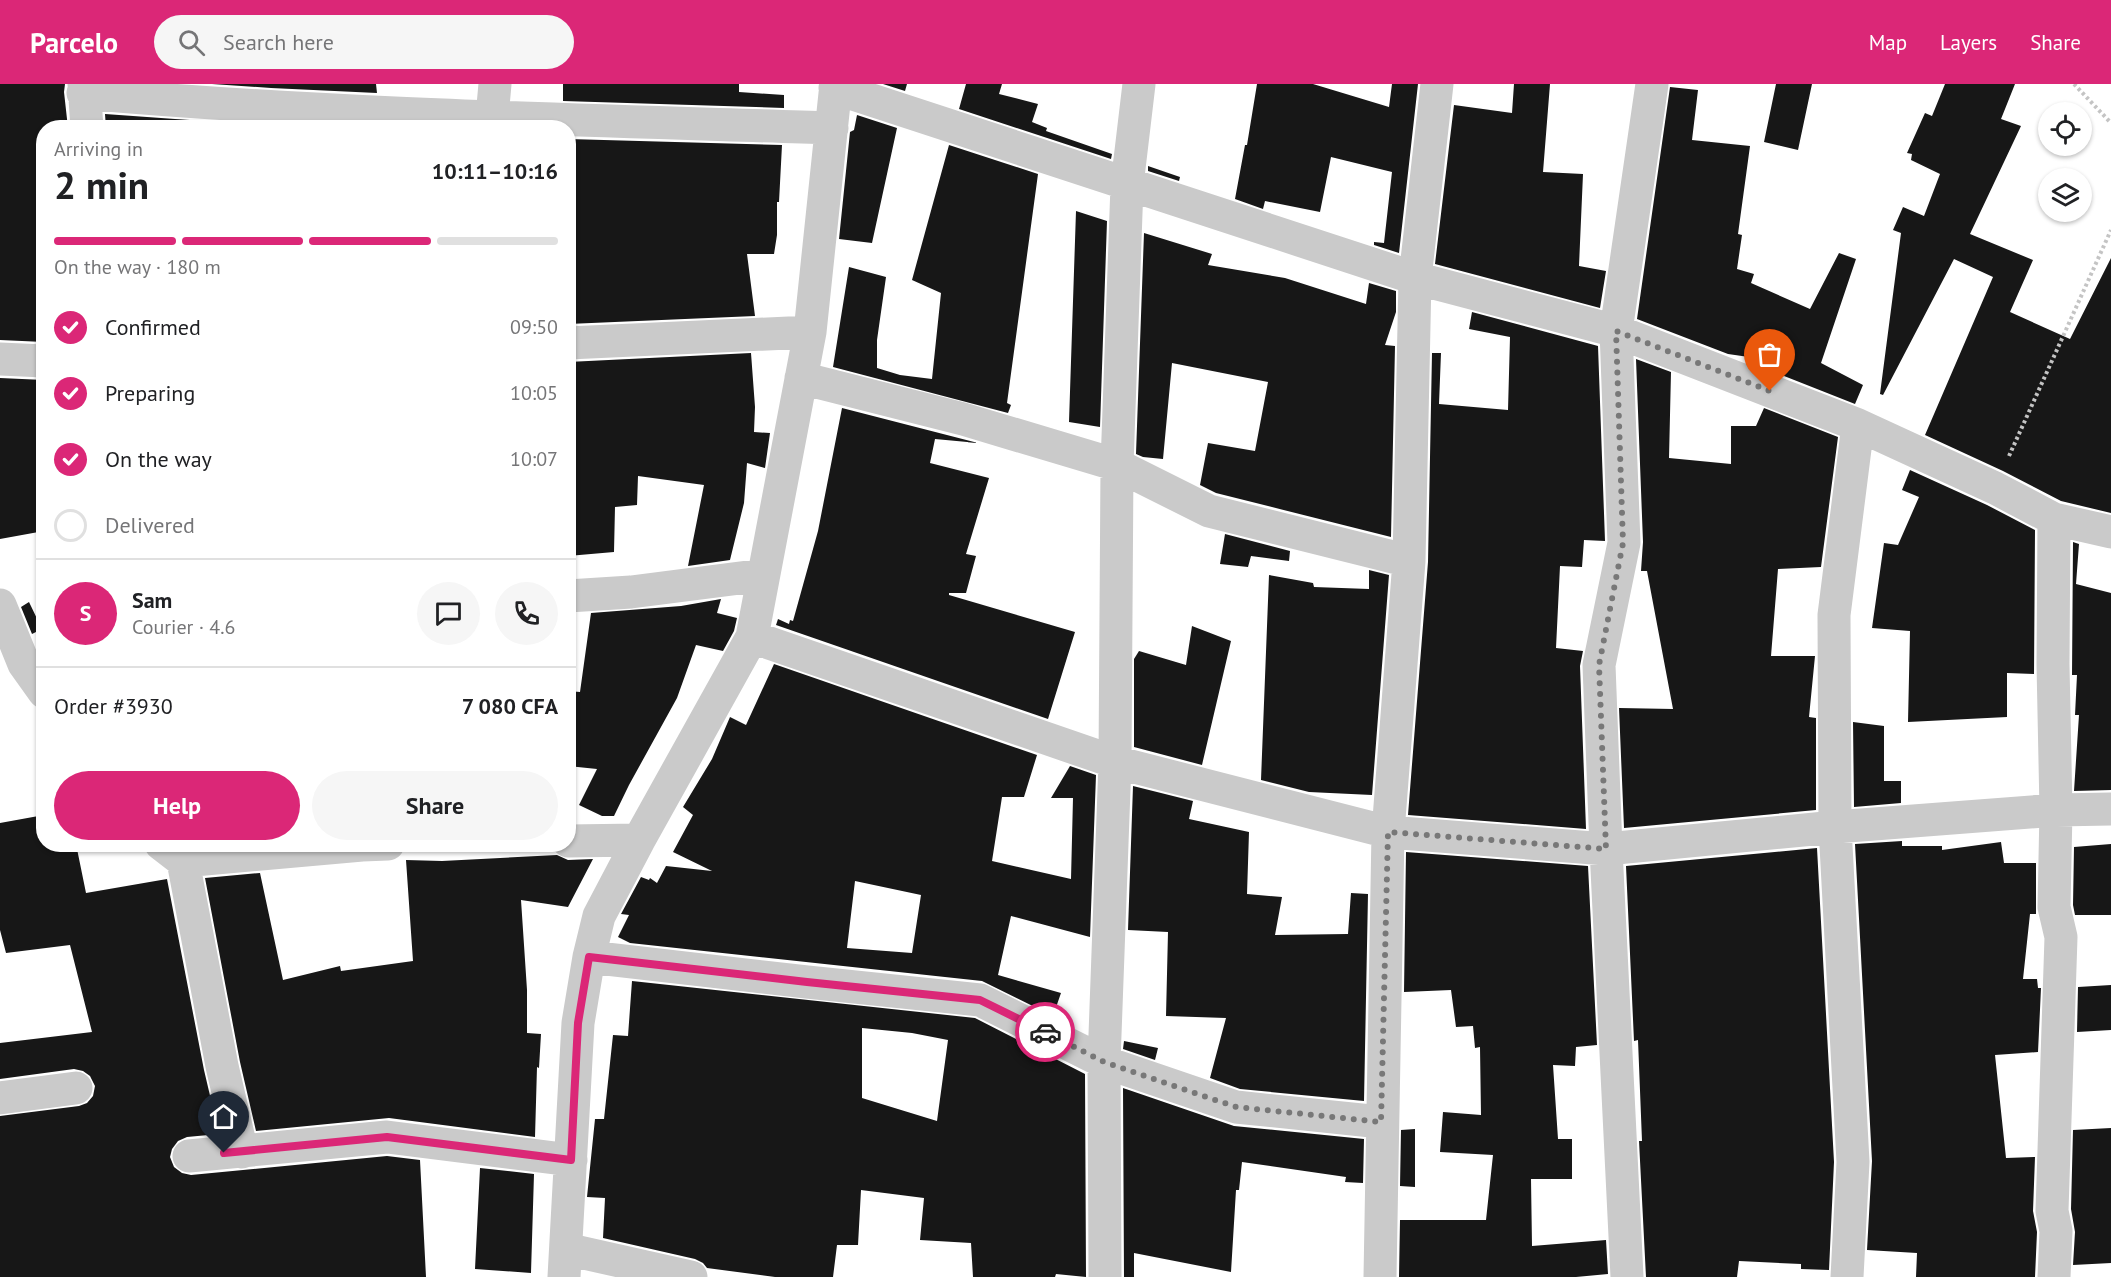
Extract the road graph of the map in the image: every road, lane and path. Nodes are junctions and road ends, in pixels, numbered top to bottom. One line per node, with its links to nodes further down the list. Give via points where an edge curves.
1 (495, 84): 8 (street)
2 (1139, 84): 12 (street)
3 (1437, 84): 14 (street)
4 (1652, 84): 15 (street)
5 (2074, 84): 10 (path)
6 (835, 86): 11 (street); 12 (street)
7 (84, 89): 8 (street, via 207,104); 9 (street)
8 (492, 117): 11 (street)
9 (86, 120)
10 (2111, 123)
11 (832, 128): 16 (street)
12 (1127, 185): 14 (street); 22 (street)
13 (2111, 230): 23 (path)
14 (1415, 278): 15 (street); 26 (street)
15 (1616, 331): 21 (street); 40 (street, via 1623,543 1599,665)
16 (810, 332): 17 (street); 20 (street)
17 (576, 343)
18 (0, 359): 19 (street)
19 (36, 361)
20 (801, 378): 22 (street, via 963,419); 27 (street)
21 (1858, 425): 23 (street); 36 (street, via 1834,615)
22 (1117, 465): 26 (street, via 1209,511); 33 (street)
23 (1995, 488): 24 (street)
24 (2054, 519): 25 (street); 35 (street)
25 (2111, 532)
26 (1409, 561): 37 (street)
27 (763, 575): 28 (street); 30 (street)
28 (576, 595)
29 (0, 605): 31 (street)
30 (752, 636): 33 (street); 38 (street)
31 (22, 664): 32 (street)
32 (36, 682)
33 (1115, 762): 37 (street); 44 (street)
34 (2111, 809): 35 (street)
35 (2056, 810): 36 (street); 57 (street, via 2054,907 2061,937 2052,1211 2056,1231)
36 (1835, 827): 40 (street); 56 (street, via 1853,1162)
37 (1388, 832): 40 (street); 47 (street)
38 (639, 840): 39 (street); 43 (street, via 600,916)
39 (576, 841)
40 (1606, 849): 55 (street)
41 (196, 852): 42 (street)
42 (172, 853): 48 (street)
43 (589, 957): 44 (street, via 980,1000); 50 (street, via 578,1023)
44 (1104, 1062): 47 (street, via 1236,1107); 53 (street)
45 (76, 1088): 46 (street)
46 (0, 1098)
47 (1381, 1122): 54 (street)
48 (242, 1152): 49 (street); 50 (street, via 387,1137)
49 (189, 1156)
50 (571, 1160): 51 (street)
51 (565, 1263): 52 (street)
52 (691, 1277)
53 (1106, 1277)
54 (1380, 1277)
55 (1627, 1277)
56 (1847, 1277)
57 (2055, 1277)

